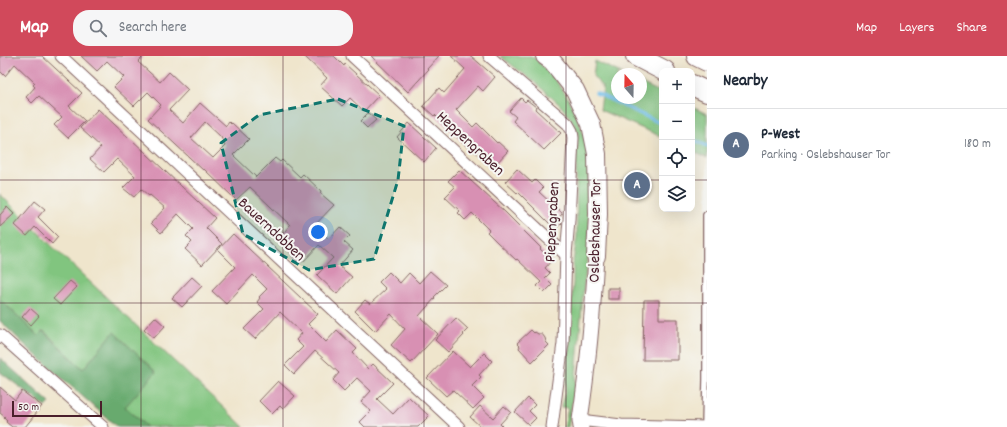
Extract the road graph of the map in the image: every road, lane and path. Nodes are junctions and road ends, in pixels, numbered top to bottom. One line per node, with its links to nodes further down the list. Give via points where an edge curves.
1 (61, 56): 18 (street, Bauerndobben)
2 (352, 56): 12 (street, Heppengraben)
3 (489, 56): 12 (street, Piepengraben, via 568,124 572,131 573,153)
4 (545, 56): 13 (highway, Oslebshauser Tor, via 575,90 591,124 597,154)
5 (636, 56): 8 (highway)
6 (696, 56): 7 (highway)
7 (707, 61)
8 (659, 68)
9 (695, 86): 10 (highway)
10 (707, 92)
11 (707, 214): 16 (lane)
12 (566, 255): 19 (street, Piepengraben, via 563,343)
13 (596, 256): 15 (main road, Oslebshauser Tor, via 587,375)
14 (0, 335): 17 (street)
15 (579, 425): 20 (street)
16 (706, 426): 20 (street)
17 (103, 427)
18 (459, 427)
19 (552, 427)
20 (682, 427)

